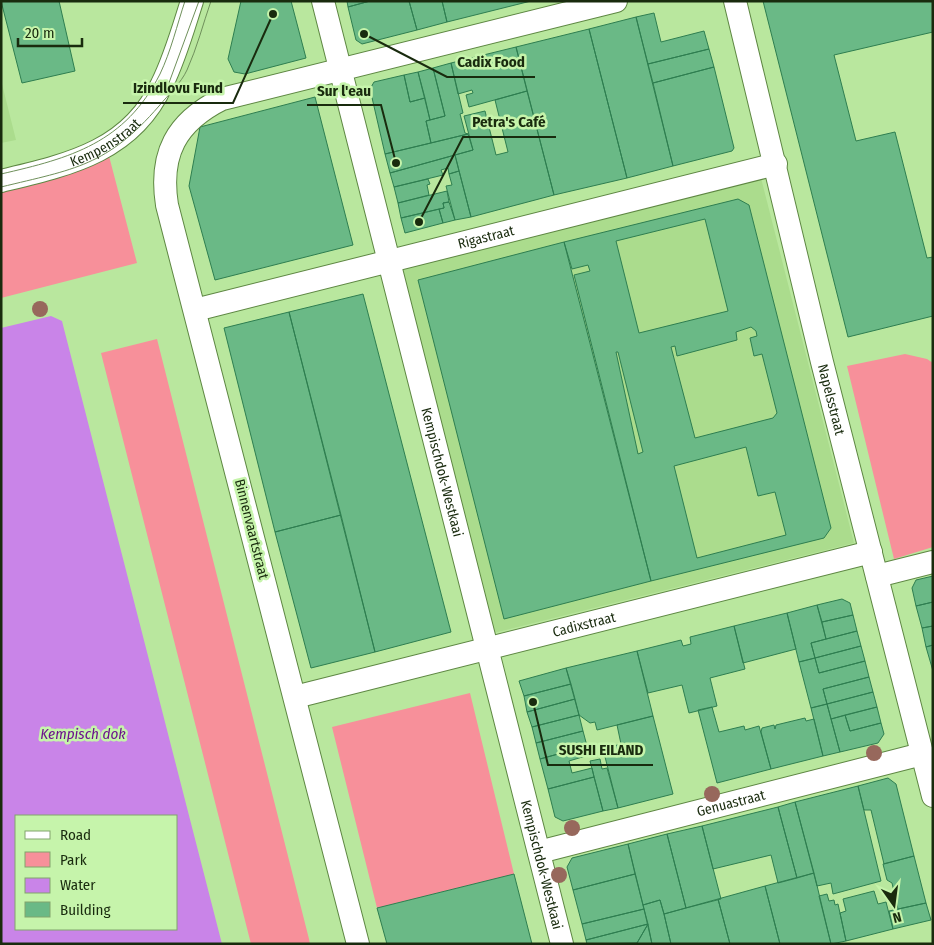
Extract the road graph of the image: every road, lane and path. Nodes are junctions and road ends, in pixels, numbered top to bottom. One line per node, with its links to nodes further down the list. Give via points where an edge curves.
1 (192, 1): 7 (street, Kempenstraat, via 162,85 137,121 92,155)
2 (324, 1): 5 (street, Kempischdok-Westkaai)
3 (616, 1): 5 (street)
4 (735, 1): 6 (street, Napelsstraat)
5 (341, 70): 8 (street, Kempischdok-Westkaai); 9 (street, Binnenvaartstraat, via 222,99 190,118 170,152 164,186)
6 (776, 164): 8 (street, Rigastraat); 10 (street, Napelsstraat)
7 (1, 181)
8 (389, 262): 9 (street, Rigastraat); 13 (street, Kempischdok-Westkaai)
9 (195, 310): 14 (street, Binnenvaartstraat)
10 (871, 552): 12 (street, Napelsstraat); 13 (street, Cadixstraat)
11 (933, 562): 12 (street)
12 (877, 576): 15 (street, Napelsstraat)
13 (487, 648): 14 (street, Cadixstraat); 17 (street, Kempischdok-Westkaai)
14 (295, 697): 18 (street, Binnenvaartstraat)
15 (922, 754): 16 (street, Napelsstraat); 17 (street, Genuastraat)
16 (933, 796)
17 (539, 852): 19 (street, Kempischdok-Westkaai)
18 (358, 944)
19 (562, 944)

